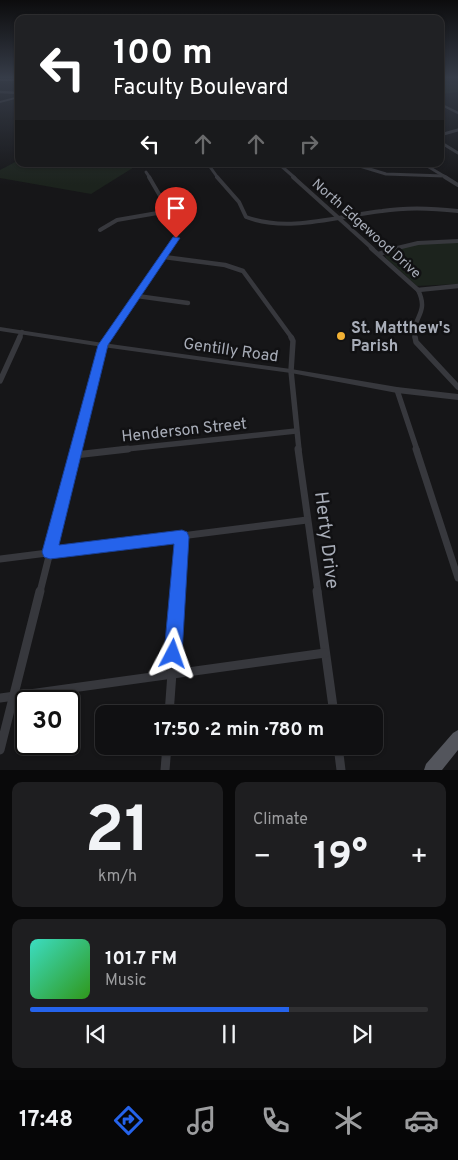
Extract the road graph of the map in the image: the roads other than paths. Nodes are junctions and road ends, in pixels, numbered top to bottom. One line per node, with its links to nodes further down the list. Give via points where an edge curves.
1 (458, 130): 2 (street)
2 (444, 132)
3 (444, 144): 4 (street)
4 (458, 153)
5 (210, 167): 14 (street, via 250,220 288,223)
6 (282, 167): 14 (street, North Edgewood Drive)
7 (360, 167): 10 (street, via 389,175)
8 (429, 167): 10 (street)
9 (146, 172): 12 (street)
10 (444, 176): 11 (street)
11 (458, 185)
12 (169, 211): 15 (street, via 117,220); 18 (street, via 178,228 176,238)
13 (458, 211): 14 (street, via 396,208)
14 (338, 217): 17 (street, North Edgewood Drive)
15 (100, 230)
16 (458, 242): 17 (street, via 418,242)
17 (379, 254): 20 (street, North Edgewood Drive)
18 (164, 257): 21 (street); 26 (street, Herty Drive, via 225,265 243,271 290,336 293,344)
19 (458, 286): 20 (street)
20 (418, 290): 28 (street, North Edgewood Drive, via 424,306 414,326 416,342)
21 (137, 296): 22 (street); 25 (street)
22 (188, 303)
23 (0, 329): 24 (street, Gentilly Road)
24 (22, 332): 25 (street, Gentilly Road); 27 (street)
25 (103, 345): 26 (street, Gentilly Road); 32 (street)
26 (291, 371): 29 (street, Gentilly Road); 31 (street, Herty Drive)
27 (0, 382)
28 (458, 388)
29 (397, 390): 30 (street, Gentilly Road); 37 (street)
30 (458, 397)
31 (296, 431): 32 (street, Henderson Street); 33 (street, Herty Drive)
32 (75, 455): 35 (street)
33 (308, 520): 34 (street); 38 (street, Herty Drive)
34 (182, 537): 35 (street); 39 (street)
35 (50, 552): 36 (street); 40 (street)
36 (0, 559)
37 (458, 578)
38 (325, 653): 39 (street); 43 (street, Herty Drive)
39 (172, 674): 40 (street); 42 (street)
40 (14, 696): 41 (street); 45 (street)
41 (0, 698)
42 (170, 705)
43 (333, 705)
44 (458, 738): 50 (main road)
45 (0, 750)
46 (166, 755): 48 (street)
47 (339, 755): 49 (street)
48 (165, 770)
49 (341, 770)
50 (432, 770)

